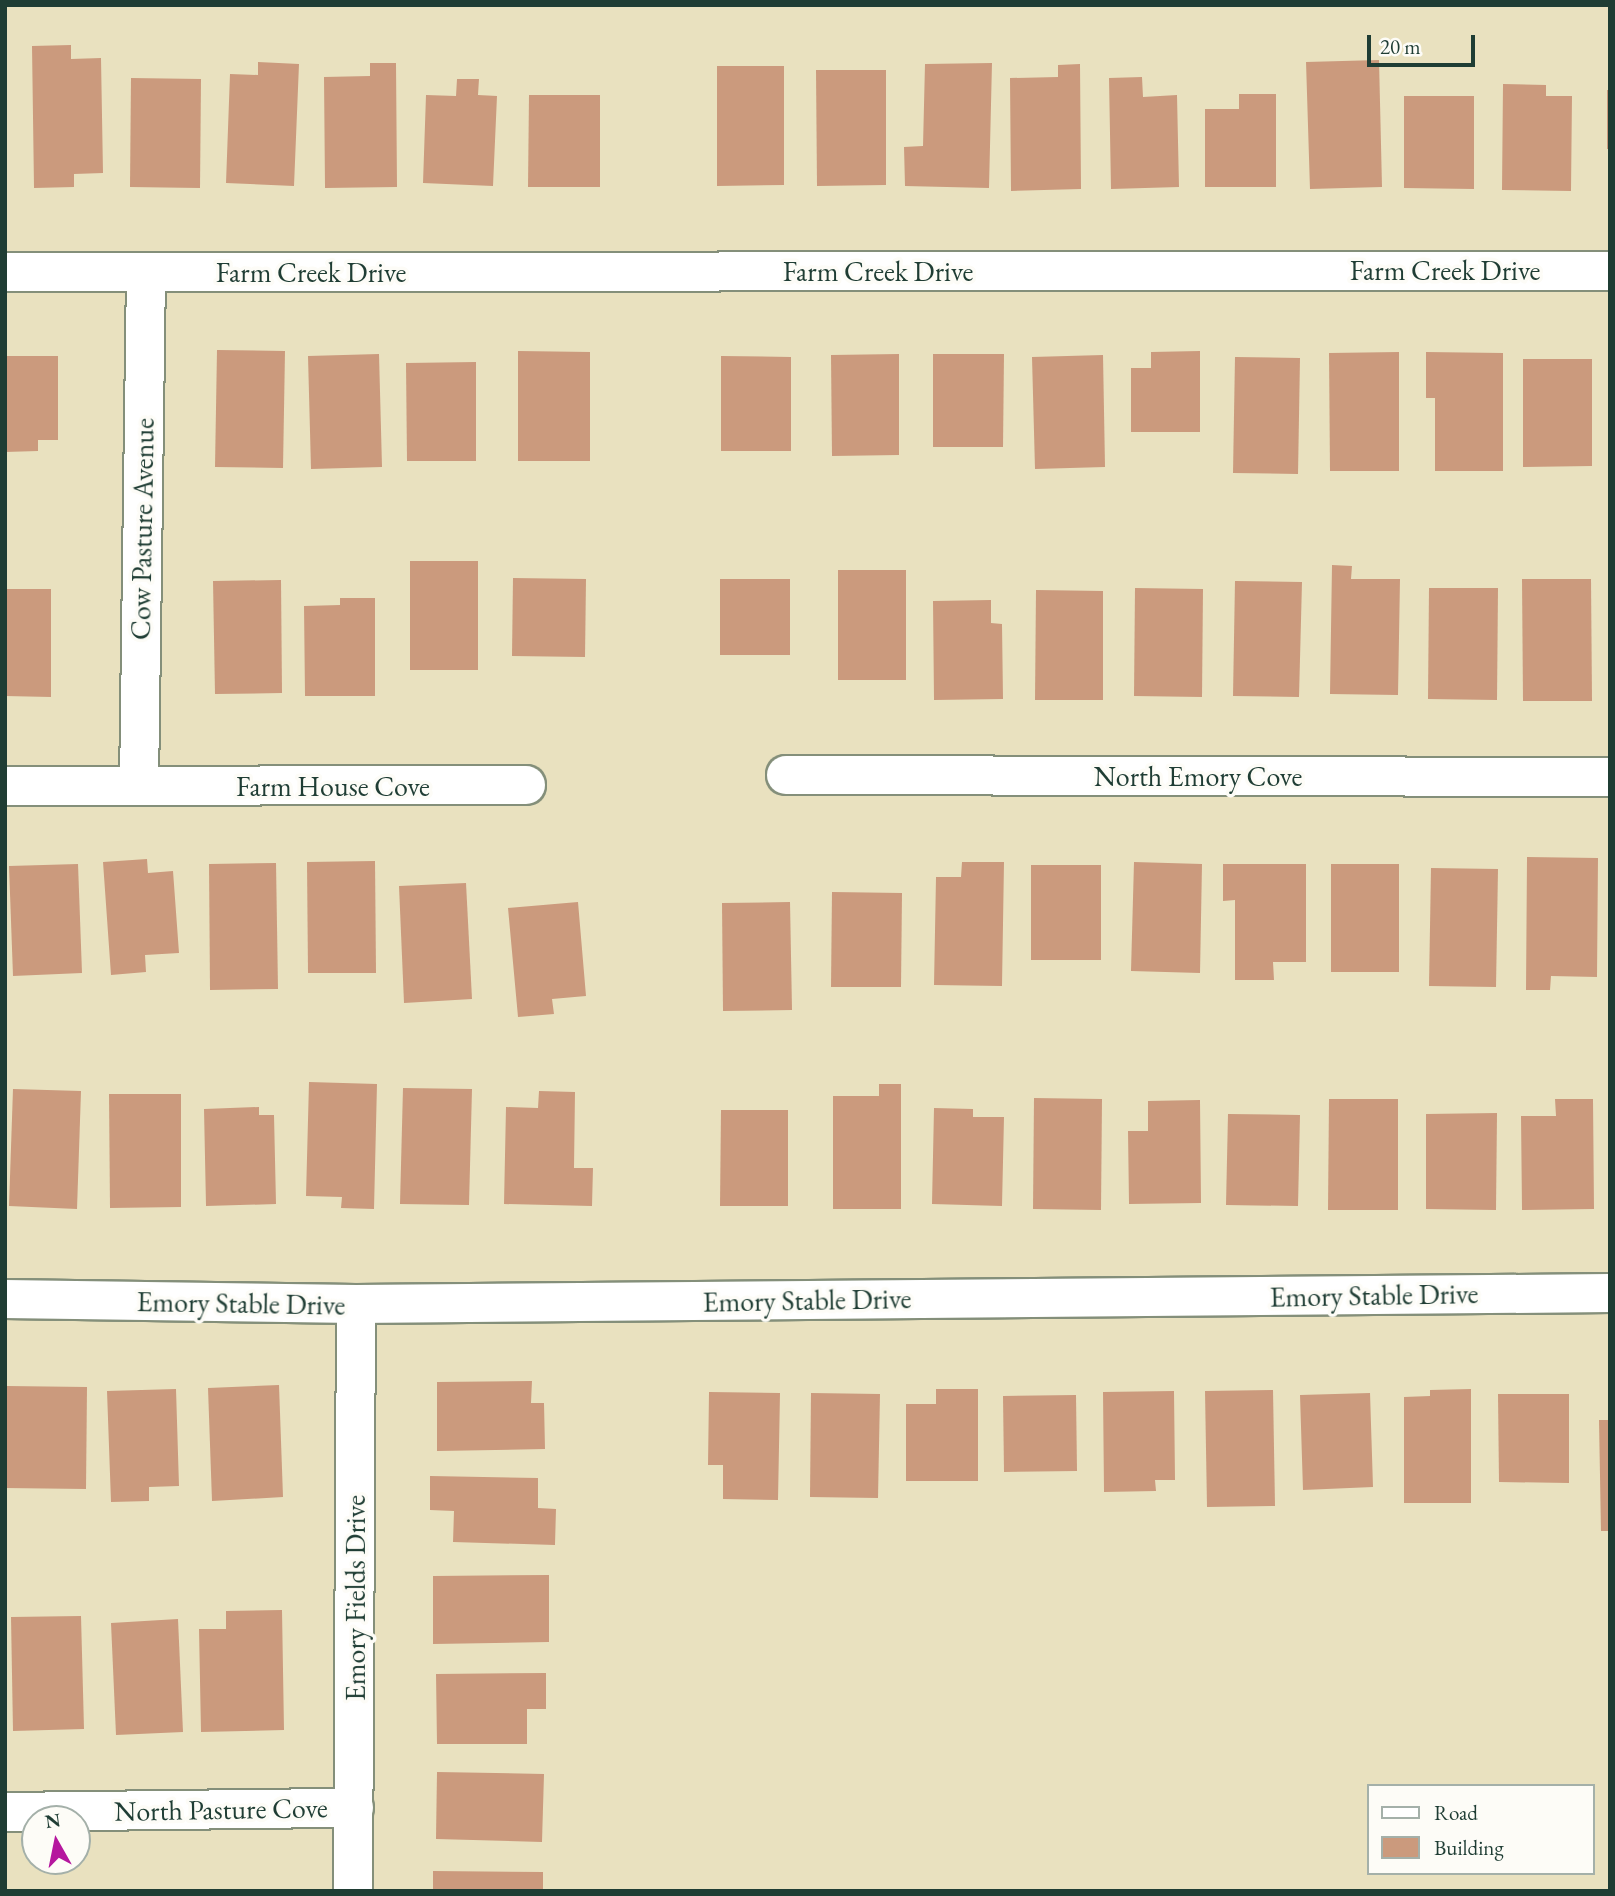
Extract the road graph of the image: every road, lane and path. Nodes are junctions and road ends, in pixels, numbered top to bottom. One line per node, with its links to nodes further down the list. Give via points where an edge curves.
1 (1610, 271): 3 (street, Farm Creek Drive)
2 (5, 272): 3 (street, Farm Creek Drive)
3 (146, 272): 8 (street, Cow Pasture Avenue)
4 (786, 775): 5 (street, North Emory Cove)
5 (1610, 777)
6 (526, 785): 8 (street, Farm House Cove)
7 (5, 786): 8 (street, Farm House Cove)
8 (139, 786)
9 (1610, 1293): 11 (street, Emory Stable Drive)
10 (5, 1299): 11 (street, Emory Stable Drive)
11 (356, 1304): 12 (street, Emory Fields Drive)
12 (354, 1808): 13 (street, North Pasture Cove); 14 (street, Emory Fields Drive)
13 (5, 1812)
14 (353, 1891)

